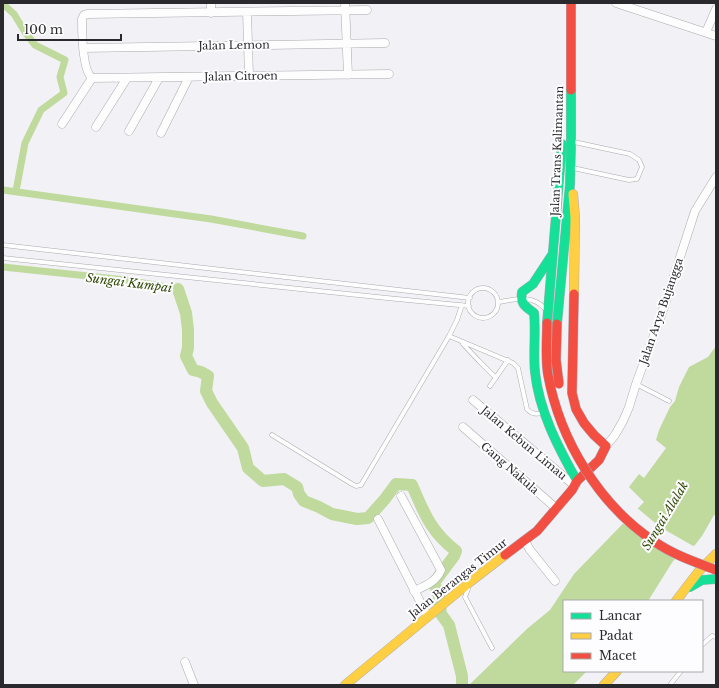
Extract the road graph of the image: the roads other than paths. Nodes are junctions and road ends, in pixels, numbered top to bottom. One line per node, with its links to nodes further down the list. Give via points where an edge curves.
1 (211, 3): 9 (street)
2 (565, 3): 32 (main road, Jalan Trans Kalimantan, via 561,173)
3 (571, 3): 27 (main road, Jalan Trans Kalimantan)
4 (616, 3): 10 (street)
5 (345, 7): 7 (street); 8 (street); 13 (street)
6 (716, 9): 10 (street)
7 (367, 10)
8 (247, 12): 9 (street); 14 (street)
9 (211, 13): 15 (street, via 87,14 82,19)
10 (706, 32): 11 (street)
11 (716, 36)
12 (385, 42): 13 (street, Jalan Lemon)
13 (347, 43): 14 (street, Jalan Lemon); 17 (street)
14 (247, 45): 15 (street, Jalan Lemon); 18 (street)
15 (83, 48): 20 (street, via 87,71)
16 (389, 74): 17 (street, Jalan Citroen)
17 (348, 75): 18 (street, Jalan Citroen)
18 (249, 76): 19 (street, Jalan Citroen)
19 (190, 77): 22 (street, Jalan Citroen); 26 (street)
20 (92, 78): 21 (street, Jalan Citroen); 23 (street)
21 (127, 78): 22 (street, Jalan Citroen); 24 (street)
22 (159, 78): 25 (street)
23 (62, 124)
24 (96, 127)
25 (129, 131)
26 (161, 133)
27 (571, 142): 28 (main road, Jalan Trans Kalimantan); 28 (lane, via 630,154 639,160 642,167 637,178 629,180)
28 (571, 168): 30 (main road, Jalan Trans Kalimantan)
29 (716, 177): 44 (street, Jalan Arya Bujangga, via 694,211 661,316)
30 (570, 187): 50 (main road, Jalan Trans Kalimantan, bridge, via 559,295 556,360 559,387); 52 (main road, via 575,217 572,393 582,422)
31 (3, 245): 34 (lane)
32 (553, 253): 35 (main road, via 534,284 522,292); 39 (main road, Jalan Trans Kalimantan)
33 (3, 258): 37 (lane)
34 (470, 298): 36 (lane, via 474,292 485,289 495,294); 38 (lane)
35 (520, 299): 36 (lane); 39 (lane, via 537,301); 48 (main road, via 534,313 536,320 535,372)
36 (498, 302): 38 (lane, via 492,315 481,318 472,312)
37 (462, 306): 38 (lane); 40 (lane)
38 (469, 306)
39 (547, 312): 65 (main road, Jalan Trans Kalimantan, bridge, via 546,358 552,394 564,427 588,473 609,502 647,536 674,553)
40 (449, 336): 41 (lane); 51 (lane, via 361,485 352,484)
41 (462, 342): 42 (lane); 43 (lane)
42 (508, 360): 43 (lane); 48 (lane, via 518,368 527,409 533,414)
43 (496, 378): 45 (lane)
44 (636, 384): 47 (lane); 52 (street, Jalan Arya Bujangga, via 624,421)
45 (490, 386)
46 (473, 400): 54 (street, Jalan Kebun Limau)
47 (669, 401)
48 (544, 413): 54 (main road)
49 (463, 427): 56 (street, Gang Nakula)
50 (575, 430)
51 (272, 435)
52 (606, 446): 54 (main road, Jalan Berangas Timur, via 599,460)
53 (583, 448): 57 (main road, via 616,496)
54 (576, 483): 56 (main road, Jalan Berangas Timur)
55 (401, 496): 71 (street, via 441,570 430,584)
56 (557, 509): 61 (main road, Jalan Berangas Timur)
57 (635, 514)
58 (378, 519): 71 (street)
59 (645, 523): 60 (main road)
60 (657, 532)
61 (525, 541): 69 (street); 70 (main road, Jalan Berangas Timur)
62 (673, 542): 64 (main road)
63 (716, 554): 66 (main road)
64 (716, 561)
65 (716, 570)
66 (699, 571): 68 (main road, via 699,577); 72 (main road)
67 (716, 579): 68 (main road)
68 (703, 580): 73 (main road, via 692,585)
69 (555, 581)
70 (470, 582): 74 (main road, Jalan Berangas Timur); 77 (lane, via 465,597)
71 (414, 591): 74 (street)
72 (677, 600)
73 (677, 600)
74 (428, 617): 82 (main road, Jalan Berangas Timur)
75 (716, 637): 76 (lane, via 712,636)
76 (703, 644)
77 (492, 648)
78 (185, 662): 81 (street)
79 (616, 672): 83 (main road)
80 (680, 672): 84 (lane)
81 (194, 685)
82 (345, 685)
83 (604, 685)
84 (670, 685)

